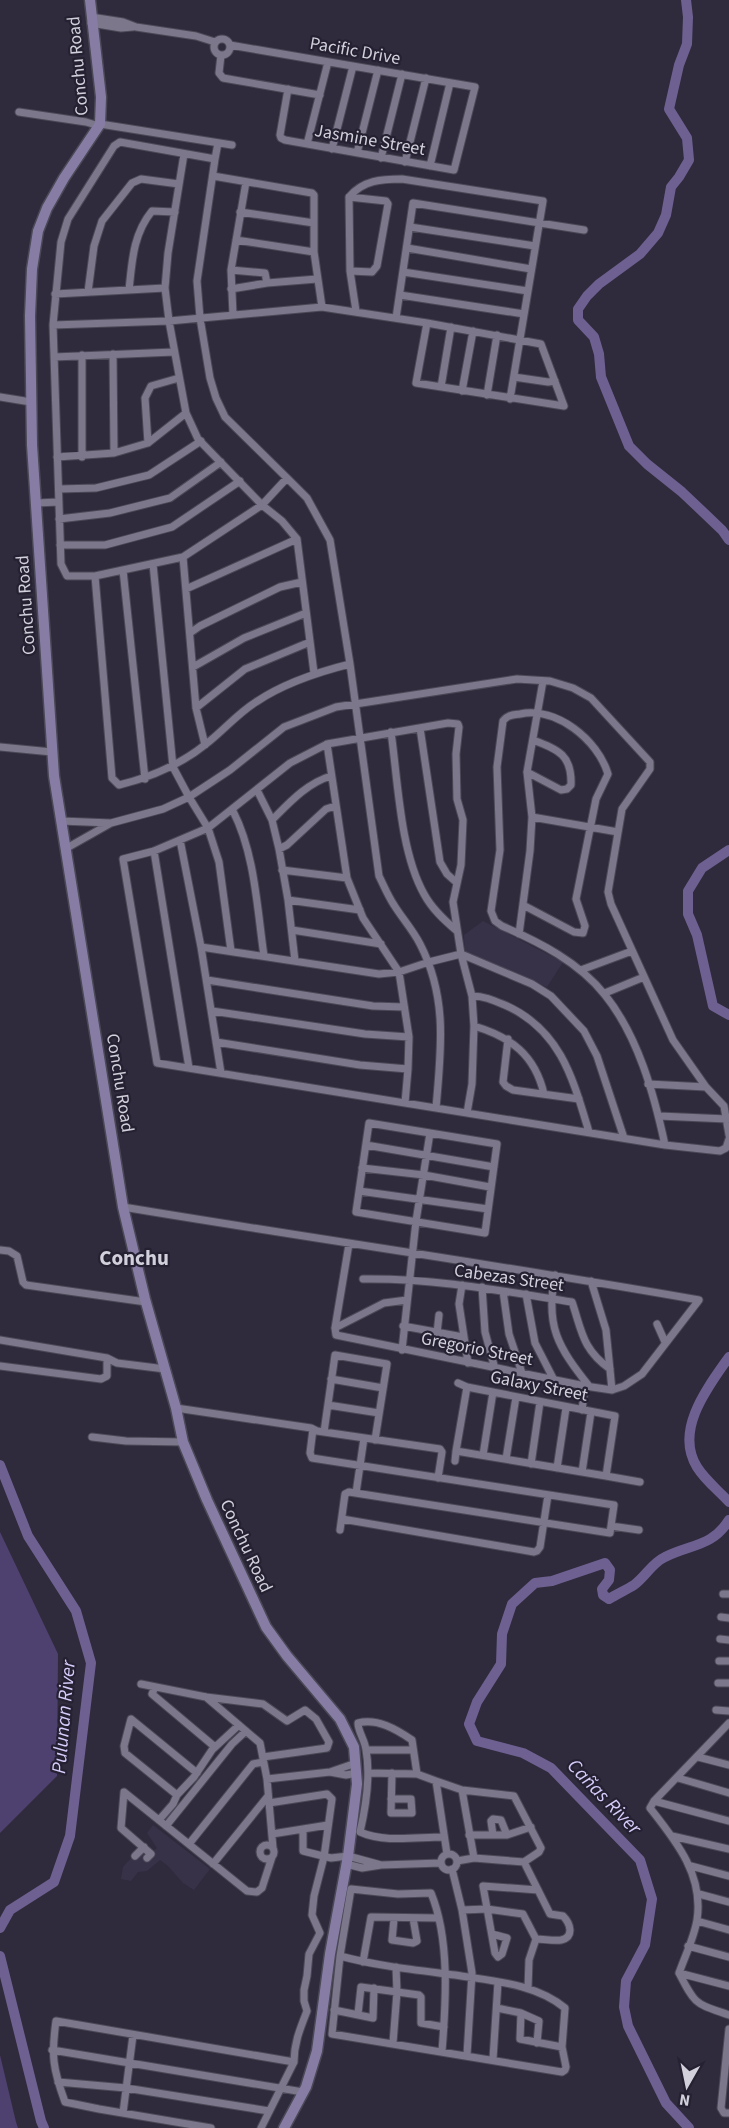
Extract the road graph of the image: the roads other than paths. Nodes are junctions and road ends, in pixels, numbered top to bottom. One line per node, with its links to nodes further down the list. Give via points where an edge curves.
1 (90, 0): 2 (main road, Conchu Road)
2 (91, 20): 3 (street, via 123,22); 15 (main road, Conchu Road, via 101,97)
3 (215, 42): 4 (street, via 225,39); 5 (street, via 214,48)
4 (230, 45): 5 (street, via 228,52); 6 (street, Pacific Drive)
5 (221, 55): 12 (street, via 219,73 224,78)
6 (328, 62): 7 (street, Pacific Drive); 13 (street)
7 (353, 66): 8 (street, Pacific Drive); 19 (street)
8 (378, 70): 9 (street, Pacific Drive); 20 (street)
9 (402, 74): 10 (street, Pacific Drive); 22 (street)
10 (426, 78): 11 (street, Pacific Drive); 24 (street)
11 (450, 83): 25 (street); 26 (street, Pacific Drive, via 475,87)
12 (288, 89): 13 (street); 17 (street, Jasmine Street, via 281,138)
13 (320, 95): 17 (street)
14 (19, 112): 15 (street)
15 (99, 125): 16 (street); 79 (main road, Conchu Road, via 55,194 38,231 32,269)
16 (218, 143): 18 (street); 23 (street)
17 (307, 144): 19 (street, Jasmine Street)
18 (232, 145)
19 (332, 149): 20 (street, Jasmine Street)
20 (357, 153): 22 (street, Jasmine Street)
21 (184, 154): 23 (street); 29 (street); 52 (street, via 120,142 114,146 68,219)
22 (381, 158): 24 (street, Jasmine Street)
23 (215, 159): 27 (street)
24 (405, 162): 25 (street, Jasmine Street)
25 (430, 166): 26 (street, Jasmine Street)
26 (454, 170)
27 (213, 176): 28 (street); 58 (street, via 197,281)
28 (246, 182): 32 (street); 33 (street, via 312,193)
29 (179, 184): 31 (street); 51 (street, via 141,178 132,183 102,221 94,246)
30 (349, 197): 34 (street, via 365,184 412,180 543,201); 43 (street); 43 (street, via 386,201 389,206 375,270)
31 (175, 212): 47 (street); 49 (street, via 152,211 147,218 134,244)
32 (240, 212): 33 (street); 37 (street)
33 (314, 222): 40 (street)
34 (539, 223): 35 (street, via 414,203); 36 (street); 38 (street)
35 (410, 227): 38 (street); 39 (street)
36 (584, 230)
37 (236, 240): 40 (street); 42 (street)
38 (535, 246): 41 (street)
39 (407, 248): 41 (street); 44 (street)
40 (314, 252): 45 (street)
41 (531, 268): 50 (street)
42 (231, 270): 46 (street, via 264,273); 48 (street)
43 (350, 271): 55 (street)
44 (403, 272): 50 (street); 53 (street)
45 (317, 279): 46 (street); 54 (street)
46 (267, 283): 48 (street)
47 (165, 288): 49 (street); 60 (street)
48 (231, 289): 56 (street)
49 (129, 290): 51 (street)
50 (528, 291): 57 (street)
51 (88, 292): 52 (street)
52 (55, 294): 62 (street)
53 (400, 295): 57 (street); 59 (street)
54 (322, 307): 55 (street); 56 (street)
55 (356, 311): 59 (street)
56 (233, 315): 58 (street)
57 (524, 315): 66 (street)
58 (200, 318): 60 (street); 87 (street, via 213,388 225,417)
59 (396, 318): 61 (street)
60 (169, 321): 62 (street); 67 (street)
61 (427, 323): 63 (street); 74 (street, via 416,383)
62 (53, 325): 70 (street)
63 (451, 327): 64 (street); 74 (street)
64 (473, 331): 65 (street); 75 (street)
65 (496, 334): 66 (street); 76 (street)
66 (520, 338): 71 (street); 73 (street, via 541,344)
67 (174, 352): 68 (street); 72 (street)
68 (113, 354): 69 (street); 83 (street)
69 (82, 356): 70 (street); 85 (street)
70 (54, 357): 84 (street)
71 (514, 377): 73 (street); 78 (street)
72 (179, 378): 80 (street); 82 (street, via 151,386 145,398)
73 (555, 381): 78 (street, via 564,406)
74 (441, 387): 75 (street)
75 (462, 391): 76 (street)
76 (487, 395): 78 (street)
77 (0, 397): 79 (street)
78 (510, 399)
79 (31, 402): 91 (main road, Conchu Road)
80 (186, 413): 81 (street); 82 (street)
81 (201, 441): 86 (street); 89 (street, via 149,475 96,488)
82 (148, 442): 83 (street)
83 (114, 453): 85 (street)
84 (57, 457): 85 (street); 89 (street)
85 (82, 457)
86 (221, 462): 88 (street); 93 (street, via 170,498 110,513)
87 (287, 478): 92 (street); 105 (street, via 307,498 330,540)
88 (240, 481): 92 (street); 95 (street, via 172,527 105,545)
89 (58, 489): 90 (street)
90 (59, 502): 91 (street); 93 (street)
91 (36, 503): 119 (main road, Conchu Road)
92 (262, 505): 94 (street); 96 (street)
93 (60, 519): 95 (street)
94 (297, 539): 100 (street); 101 (street)
95 (60, 545): 99 (street, via 61,564 67,576)
96 (183, 557): 97 (street); 101 (street)
97 (153, 564): 98 (street); 120 (street)
98 (123, 570): 99 (street); 123 (street)
99 (95, 576): 123 (street, via 112,778 119,785)
100 (302, 582): 102 (street); 103 (street, via 280,587)
101 (186, 589): 103 (street)
102 (306, 613): 104 (street); 106 (street, via 244,638)
103 (190, 633): 106 (street)
104 (310, 642): 107 (street); 110 (street, via 245,669)
105 (350, 664): 107 (street); 109 (street)
106 (193, 667): 110 (street)
107 (314, 673): 117 (street, via 255,702)
108 (543, 681): 109 (street, via 517,679); 111 (street); 134 (street, via 573,688 591,698 651,762 651,769 622,809)
109 (356, 702): 114 (street); 125 (street, via 284,727)
110 (196, 708): 117 (street)
111 (537, 713): 115 (street); 132 (street, via 557,717 578,731 605,765 608,774 596,799); 147 (street, via 504,718 496,767 500,850 491,911 495,921)
112 (420, 728): 113 (street); 141 (street, via 440,862); 141 (street, via 454,723 459,727 457,799 463,820)
113 (391, 732): 114 (street); 146 (street, via 415,876 438,914)
114 (359, 737): 116 (street); 155 (street, via 380,876)
115 (533, 740): 121 (street); 121 (street, via 558,752 569,764 571,785 561,790)
116 (327, 744): 122 (street); 124 (street, via 290,763)
117 (205, 745): 120 (street)
118 (0, 747): 119 (street)
119 (52, 752): 130 (main road, Conchu Road)
120 (173, 767): 123 (street); 125 (street)
121 (527, 772): 128 (street)
122 (331, 776): 126 (street); 129 (street, via 304,790)
123 (145, 779)
124 (257, 790): 127 (street); 129 (street)
125 (189, 797): 131 (street); 133 (street)
126 (335, 806): 137 (street, via 326,809); 140 (street)
127 (233, 811): 133 (street); 153 (street, via 251,864)
128 (532, 817): 132 (street); 143 (street)
129 (272, 820): 137 (street)
130 (61, 821): 131 (street); 136 (main road, Conchu Road)
131 (111, 823): 136 (street)
132 (591, 827): 134 (street); 143 (street, via 576,898 584,933 574,932)
133 (208, 828): 135 (street); 150 (street, via 219,862)
134 (618, 832): 151 (street, via 608,892)
135 (180, 840): 138 (street); 149 (street)
136 (65, 849): 193 (main road, Conchu Road)
137 (279, 849): 139 (street)
138 (154, 851): 168 (street); 168 (street, via 123,859 124,871 157,1063)
139 (282, 870): 140 (street); 142 (street)
140 (346, 878): 144 (street)
141 (457, 883): 146 (street, via 453,902)
142 (288, 900): 144 (street); 145 (street)
143 (523, 905): 147 (street)
144 (360, 910): 148 (street)
145 (292, 930): 148 (street); 154 (street)
146 (457, 931): 152 (street)
147 (519, 934): 156 (street)
148 (381, 944): 157 (street)
149 (201, 947): 150 (street); 159 (street)
150 (231, 951): 153 (street)
151 (632, 951): 156 (street); 158 (street)
152 (461, 954): 155 (street); 161 (street); 183 (street, via 532,984 566,1010 584,1031 597,1056)
153 (264, 956): 154 (street)
154 (295, 961): 157 (street, via 379,974)
155 (429, 962): 157 (street); 176 (street, via 438,994 442,1041)
156 (581, 970): 160 (street)
157 (399, 972): 162 (street)
158 (644, 977): 160 (street); 172 (street, via 673,1040)
159 (207, 980): 162 (street, via 374,1006); 163 (street)
160 (604, 993): 171 (street, via 630,1036)
161 (472, 996): 164 (street); 174 (street, via 484,996 519,1012 543,1030 570,1072)
162 (404, 1007): 165 (street)
163 (212, 1011): 165 (street); 167 (street)
164 (474, 1026): 166 (street); 177 (street)
165 (408, 1037): 169 (street)
166 (508, 1039): 173 (street, via 535,1068); 173 (street, via 503,1082 513,1090)
167 (216, 1042): 169 (street); 170 (street)
168 (189, 1068): 170 (street)
169 (408, 1069): 175 (street)
170 (221, 1073): 175 (street)
171 (648, 1084): 172 (street); 178 (street)
172 (706, 1087): 179 (street, via 724,1106)
173 (544, 1094): 174 (street)
174 (579, 1099): 180 (street)
175 (405, 1103): 176 (street)
176 (436, 1108): 177 (street)
177 (467, 1113): 180 (street)
178 (658, 1116): 179 (street); 184 (street)
179 (727, 1119): 182 (street)
180 (589, 1132): 183 (street)
181 (430, 1133): 185 (street, via 369,1123); 186 (street); 187 (street, via 497,1144)
182 (729, 1137): 184 (street, via 726,1148 720,1151)
183 (624, 1138): 184 (street)
184 (665, 1144)
185 (366, 1145): 186 (street); 188 (street)
186 (426, 1156): 187 (street); 189 (street)
187 (494, 1167): 190 (street)
188 (362, 1168): 189 (street); 191 (street)
189 (424, 1175): 190 (street); 192 (street)
190 (490, 1187): 194 (street)
191 (359, 1191): 192 (street); 195 (street, via 356,1212)
192 (420, 1199): 194 (street); 195 (street)
193 (123, 1207): 196 (street); 209 (main road, Conchu Road)
194 (488, 1209): 195 (street, via 485,1233)
195 (416, 1221): 198 (street)
196 (349, 1244): 198 (street); 213 (street)
197 (0, 1250): 209 (street, via 17,1256 26,1285)
198 (413, 1253): 199 (street); 201 (street)
199 (555, 1275): 202 (street); 207 (street)
200 (363, 1278): 201 (street, Cabezas Street)
201 (409, 1278): 203 (street, Cabezas Street); 208 (street)
202 (591, 1281): 217 (street, via 699,1300); 224 (street, via 606,1330)
203 (462, 1285): 204 (street, Cabezas Street); 215 (street, via 459,1304)
204 (482, 1287): 205 (street, Cabezas Street); 223 (street, via 485,1332)
205 (503, 1291): 206 (street, Cabezas Street); 225 (street, via 509,1334)
206 (526, 1294): 207 (street, Cabezas Street); 227 (street, via 535,1343)
207 (550, 1299): 224 (street, Cabezas Street, via 572,1302 580,1334 597,1360); 229 (street, via 554,1328 564,1353)
208 (407, 1300): 212 (street); 213 (street, via 384,1303)
209 (146, 1302): 222 (main road, Conchu Road)
210 (439, 1315): 214 (street)
211 (657, 1323): 217 (street)
212 (403, 1326): 214 (street); 218 (street)
213 (336, 1332): 218 (street, Gregorio Street)
214 (437, 1333): 215 (street)
215 (463, 1337): 220 (street)
216 (0, 1340): 219 (street)
217 (665, 1342): 232 (street, via 642,1374)
218 (402, 1350): 220 (street, Gregorio Street)
219 (107, 1358): 221 (street, via 107,1376 101,1379); 222 (street, via 117,1363)
220 (468, 1363): 223 (street, Gregorio Street)
221 (0, 1366)
222 (165, 1369): 237 (main road, Conchu Road)
223 (495, 1369): 225 (street, Gregorio Street)
224 (610, 1369): 232 (street)
225 (522, 1373): 227 (street, Gregorio Street)
226 (331, 1379): 231 (street); 231 (street, via 335,1355 387,1364); 236 (street)
227 (554, 1380): 229 (street, Gregorio Street)
228 (458, 1383): 230 (street, Galaxy Street)
229 (587, 1386): 232 (street, Gregorio Street); 239 (street)
230 (467, 1387): 233 (street, Galaxy Street); 248 (street)
231 (383, 1388): 241 (street)
232 (612, 1390)
233 (493, 1392): 234 (street, Galaxy Street); 249 (street)
234 (516, 1397): 235 (street, Galaxy Street); 250 (street)
235 (540, 1402): 238 (street, Galaxy Street); 252 (street)
236 (328, 1405): 241 (street); 243 (street)
237 (176, 1408): 242 (street); 247 (main road, Conchu Road)
238 (566, 1408): 239 (street, Galaxy Street); 254 (street)
239 (582, 1410): 240 (street, Galaxy Street)
240 (591, 1412): 255 (street); 256 (street, Galaxy Street, via 615,1416)
241 (379, 1413): 246 (street)
242 (313, 1429): 243 (street); 253 (street, via 312,1458)
243 (324, 1432): 245 (street)
244 (92, 1437): 247 (street)
245 (364, 1438): 246 (street); 253 (street)
246 (375, 1440): 257 (street, via 440,1449)
247 (183, 1442): 287 (main road, Conchu Road, via 266,1627 340,1719)
248 (456, 1451): 249 (street); 251 (street)
249 (483, 1455): 250 (street)
250 (506, 1459): 252 (street)
251 (454, 1461)
252 (531, 1464): 254 (street)
253 (360, 1466): 257 (street); 259 (street)
254 (557, 1468): 255 (street)
255 (582, 1472): 256 (street)
256 (606, 1476): 258 (street)
257 (438, 1478): 260 (street)
258 (640, 1482)
259 (356, 1493): 261 (street, via 345,1494); 262 (street)
260 (548, 1495): 262 (street); 263 (street, via 614,1505)
261 (342, 1519): 262 (street, via 534,1552 539,1550); 264 (street)
262 (544, 1522): 263 (street, via 610,1533)
263 (611, 1526): 265 (street)
264 (340, 1530)
265 (639, 1530)
266 (720, 1639): 267 (street)
267 (729, 1640)
268 (719, 1661): 269 (street)
269 (729, 1661)
270 (718, 1683): 271 (street)
271 (729, 1683)
272 (141, 1684): 273 (street)
273 (155, 1687): 274 (street); 281 (street, via 152,1694)
274 (206, 1697): 278 (street); 285 (street, via 263,1704 287,1721 305,1710 316,1719 329,1742 327,1749)
275 (716, 1710): 276 (street)
276 (729, 1711)
277 (729, 1723): 280 (street)
278 (239, 1725): 279 (street); 281 (street)
279 (246, 1731): 285 (street, via 260,1743); 303 (street)
280 (725, 1735): 284 (street)
281 (215, 1747): 288 (street)
282 (366, 1750): 283 (street); 283 (street, via 357,1725 360,1722 392,1728 412,1740); 287 (street)
283 (413, 1750): 290 (street)
284 (698, 1757): 286 (street); 291 (street)
285 (263, 1759): 292 (street); 312 (street, via 253,1764)
286 (729, 1765)
287 (360, 1770): 289 (street); 292 (street); 309 (street, via 366,1799 360,1832 399,1838); 322 (main road, Conchu Road)
288 (197, 1773): 296 (street); 296 (street, via 131,1719 125,1754)
289 (392, 1773): 290 (street); 297 (street)
290 (417, 1774): 293 (street)
291 (678, 1778): 295 (street); 299 (street)
292 (267, 1779): 298 (street)
293 (436, 1781): 294 (street); 309 (street)
294 (462, 1790): 304 (street, via 514,1796); 307 (street)
295 (729, 1793)
296 (177, 1795): 300 (street)
297 (391, 1799)
298 (269, 1800): 302 (street, via 327,1794 332,1799); 306 (street); 326 (street)
299 (654, 1801): 301 (street); 311 (street, via 650,1808)
300 (159, 1820): 303 (street); 313 (street, via 124,1792 121,1828)
301 (729, 1821)
302 (328, 1825): 305 (street); 319 (street)
303 (165, 1826): 312 (street)
304 (531, 1827): 310 (street); 324 (street, via 541,1850)
305 (303, 1829): 306 (street); 319 (street, via 303,1851)
306 (272, 1834): 314 (street)
307 (469, 1835): 308 (street); 321 (street)
308 (493, 1835): 310 (street); 310 (street, via 493,1819 501,1820)
309 (443, 1836): 316 (street)
310 (507, 1836)
311 (672, 1836): 315 (street); 327 (street)
312 (189, 1844): 326 (street)
313 (144, 1848): 317 (street); 320 (street, via 151,1854)
314 (273, 1848): 318 (street); 318 (street, via 266,1846 261,1852 265,1858)
315 (729, 1849)
316 (447, 1854): 323 (street); 325 (street)
317 (135, 1856)
318 (272, 1857): 326 (street, via 262,1888 257,1892 247,1891)
319 (324, 1857): 322 (street); 371 (street, via 312,1915 320,1933 309,1954 304,1990 307,2011 297,2035)
320 (147, 1858)
321 (474, 1858): 323 (street); 324 (street)
322 (347, 1860): 325 (street, via 381,1865); 375 (main road, Conchu Road, via 317,2051)
323 (457, 1861): 328 (street)
324 (524, 1862): 330 (street)
325 (441, 1863): 328 (street)
326 (213, 1864)
327 (691, 1866): 329 (street); 331 (street)
328 (452, 1869): 334 (street)
329 (729, 1876)
330 (538, 1890): 333 (street, via 486,1885 483,1889); 341 (street, via 550,1914 563,1916 571,1932 562,1940)
331 (699, 1894): 332 (street); 338 (street)
332 (729, 1902)
333 (487, 1909): 334 (street); 340 (street); 341 (street, via 523,1914)
334 (462, 1910): 349 (street)
335 (413, 1918): 336 (street); 337 (street); 337 (street, via 417,1941 413,1943 392,1940)
336 (438, 1918): 343 (street, via 431,1893 351,1889); 347 (street)
337 (394, 1919): 345 (street, via 371,1917)
338 (697, 1922): 339 (street); 342 (street)
339 (729, 1930)
340 (492, 1934)
341 (536, 1939): 353 (street, via 529,1960)
342 (688, 1946): 344 (street); 348 (street)
343 (340, 1956): 345 (street); 356 (street)
344 (729, 1957)
345 (363, 1962): 346 (street)
346 (396, 1967): 347 (street); 354 (street)
347 (446, 1974): 349 (street); 360 (street)
348 (679, 1974): 351 (street); 359 (street, via 699,2005)
349 (471, 1978): 350 (street); 368 (street)
350 (498, 1983): 353 (street); 355 (street)
351 (729, 1986)
352 (374, 1988): 354 (street); 358 (street, via 361,1987); 358 (street, via 373,2018)
353 (528, 1988): 365 (street, via 565,2008)
354 (397, 1992): 360 (street, via 420,1996 421,2024); 363 (street)
355 (497, 2008): 357 (street); 369 (street)
356 (334, 2010): 358 (street); 363 (street, via 334,2036)
357 (521, 2013): 364 (street, via 539,2021); 364 (street, via 520,2039)
358 (358, 2014)
359 (729, 2015)
360 (444, 2028): 367 (street)
361 (729, 2029): 378 (street, via 721,2109)
362 (133, 2035): 366 (street, via 56,2021); 370 (street); 371 (street)
363 (393, 2043): 367 (street)
364 (537, 2043): 365 (street)
365 (562, 2047): 369 (street, via 566,2067 561,2072)
366 (52, 2050): 370 (street); 372 (street)
367 (442, 2051): 368 (street)
368 (467, 2055): 369 (street)
369 (493, 2059)
370 (129, 2062): 373 (street); 374 (street)
371 (294, 2062): 374 (street)
372 (58, 2082): 373 (street); 377 (street, via 65,2102)
373 (126, 2088): 376 (street); 377 (street)
374 (280, 2088): 375 (street); 376 (street)
375 (303, 2092): 381 (main road, Conchu Road)
376 (269, 2111): 380 (street)
377 (123, 2113): 379 (street)
378 (729, 2113)
379 (211, 2128)
380 (261, 2128)
381 (284, 2128)

